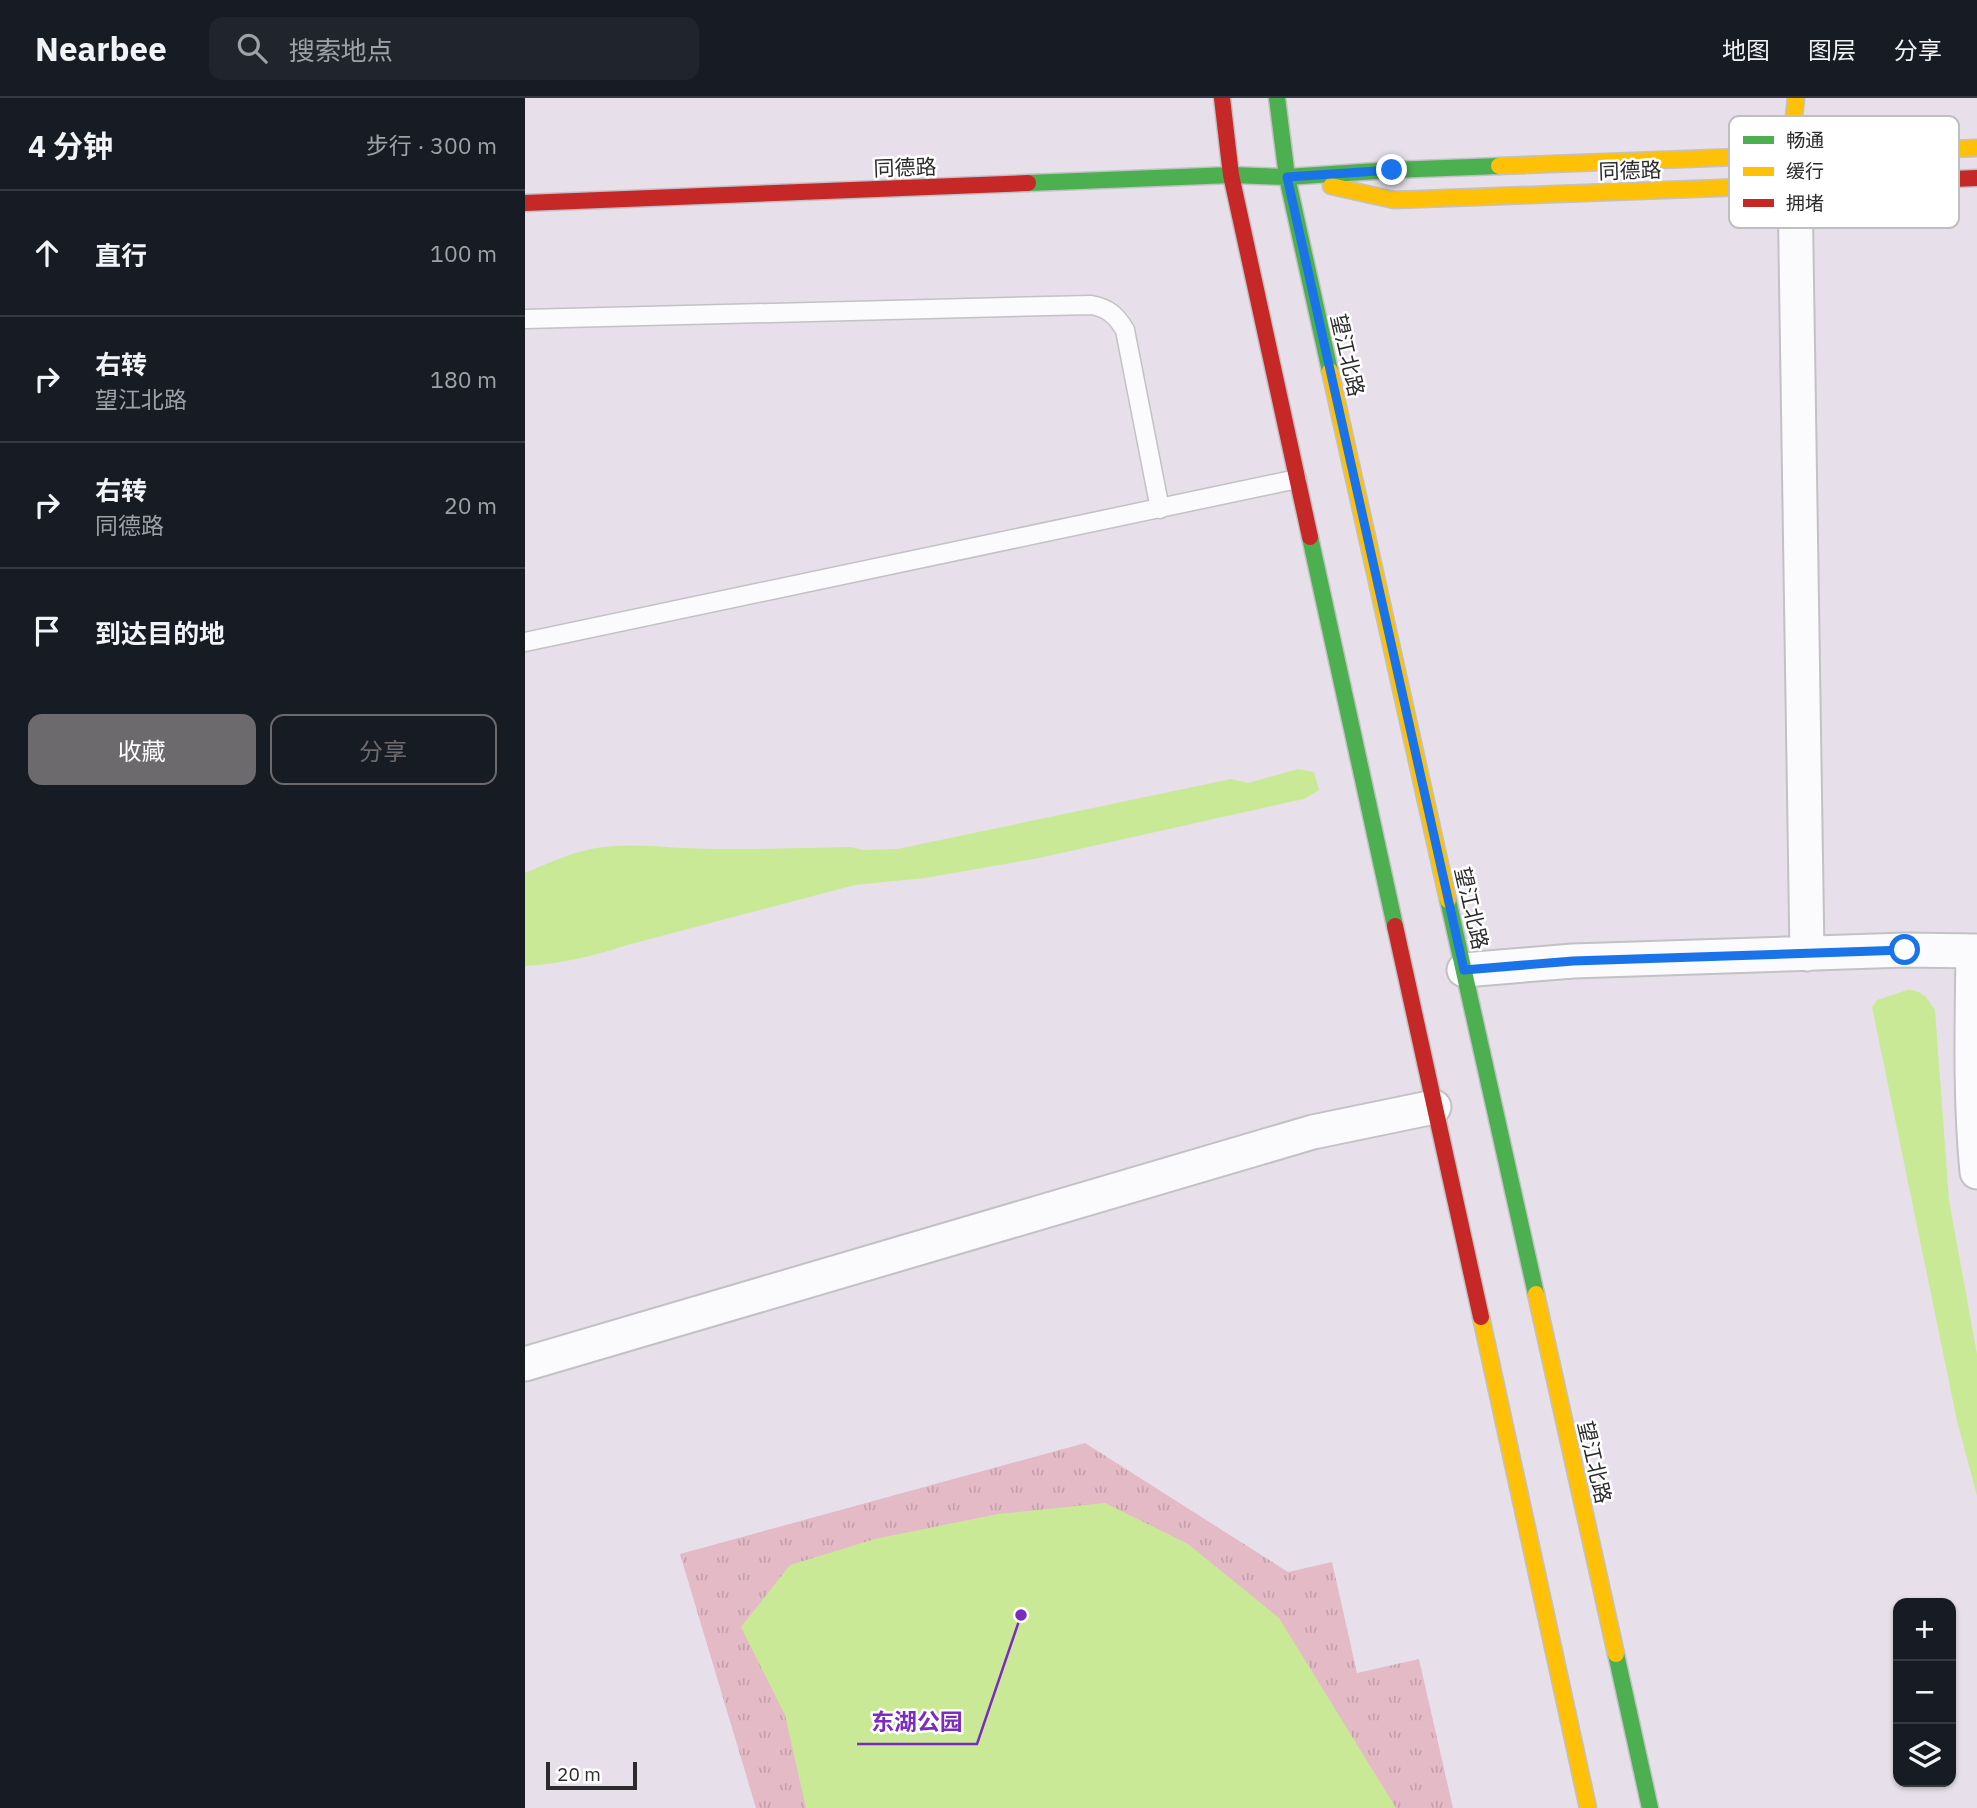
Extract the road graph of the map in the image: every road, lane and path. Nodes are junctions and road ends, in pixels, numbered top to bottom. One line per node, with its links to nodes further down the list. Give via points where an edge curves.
1 (1221, 98): 8 (main road)
2 (1277, 98): 10 (main road, 望江北路)
3 (1796, 98): 4 (main road)
4 (1795, 116)
5 (1977, 148): 6 (main road, 同德路)
6 (1959, 150)
7 (1729, 170): 10 (main road, 同德路, via 1392,170)
8 (1231, 175): 10 (main road, 同德路); 13 (main road, 同德路); 16 (main road)
9 (1729, 175): 10 (main road, 同德路, via 1394,200)
10 (1287, 177): 21 (main road, 望江北路)
11 (1959, 177): 12 (main road, 同德路)
12 (1977, 178)
13 (525, 203)
14 (1793, 228): 20 (street)
15 (525, 319): 17 (lane, via 1100,307 1110,311 1125,330)
16 (1297, 480): 17 (lane); 22 (main road)
17 (1160, 509): 18 (lane)
18 (525, 642)
19 (1975, 951): 20 (street); 23 (street, via 1972,1062)
20 (1807, 954): 21 (street, via 1573,961)
21 (1464, 970): 26 (main road, 望江北路)
22 (1434, 1107): 24 (street, via 1313,1132); 25 (main road)
23 (1977, 1172)
24 (525, 1364)
25 (1588, 1808)
26 (1650, 1808)

